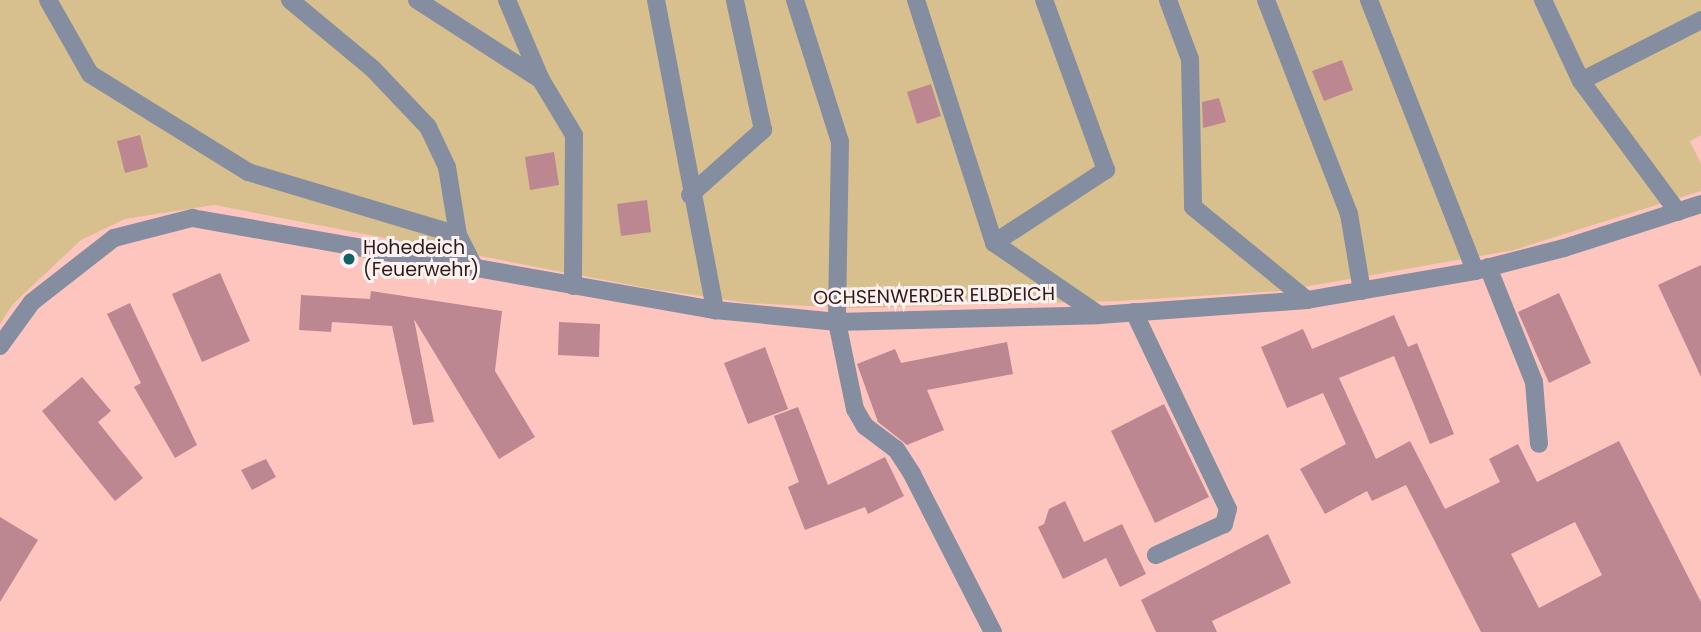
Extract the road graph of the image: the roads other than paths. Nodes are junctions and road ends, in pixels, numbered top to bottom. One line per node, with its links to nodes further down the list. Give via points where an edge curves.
1 (48, 0): 20 (street, via 90,74 248,172)
2 (290, 0): 20 (street, via 373,69 428,127 447,167)
3 (417, 0): 15 (street)
4 (507, 0): 15 (street)
5 (656, 0): 17 (street)
6 (735, 0): 17 (street, via 763,130)
7 (795, 0): 30 (street, via 840,142)
8 (916, 0): 21 (street)
9 (1044, 0): 21 (street, via 1106,170)
10 (1168, 0): 26 (street, via 1190,59 1193,207)
11 (1266, 0): 25 (street, via 1349,214)
12 (1369, 0): 23 (street)
13 (1543, 0): 16 (street)
14 (1701, 20): 16 (street)
15 (541, 80): 24 (street, via 575,135)
16 (1581, 81): 19 (street)
17 (690, 195): 27 (street)
18 (1701, 204): 19 (street, OCHSENWERDER ELBDEICH)
19 (1678, 212): 23 (street, OCHSENWERDER ELBDEICH)
20 (458, 235): 22 (street)
21 (994, 243): 29 (street)
22 (475, 269): 24 (street, OCHSENWERDER ELBDEICH); 31 (street, OCHSENWERDER ELBDEICH, via 192,218 114,238 32,302)
23 (1481, 269): 25 (street, OCHSENWERDER ELBDEICH); 32 (street, via 1534,382)
24 (573, 286): 27 (street, OCHSENWERDER ELBDEICH)
25 (1362, 291): 26 (street, OCHSENWERDER ELBDEICH)
26 (1307, 300): 28 (street, OCHSENWERDER ELBDEICH)
27 (715, 310): 30 (street, OCHSENWERDER ELBDEICH)
28 (1134, 312): 29 (street, OCHSENWERDER ELBDEICH); 33 (street, via 1228,509 1224,524)
29 (1099, 315): 30 (street, OCHSENWERDER ELBDEICH)
30 (838, 322): 34 (street, via 855,409 865,426 896,449 912,474)
31 (0, 346)
32 (1539, 444)
33 (1156, 555)
34 (993, 632)

